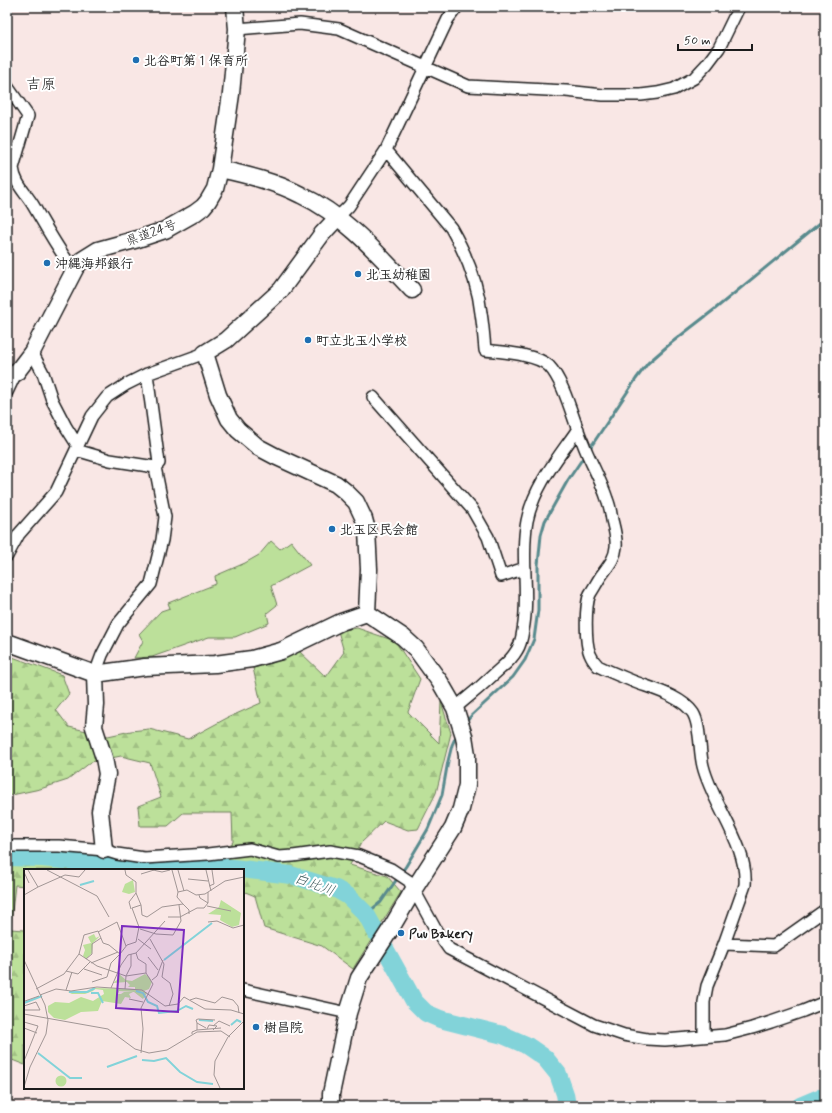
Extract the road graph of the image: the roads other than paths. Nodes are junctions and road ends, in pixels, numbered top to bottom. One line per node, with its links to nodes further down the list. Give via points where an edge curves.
1 (235, 7): 4 (street, 県道24号)
2 (458, 7): 5 (street, via 448,19)
3 (739, 7): 5 (street, via 719,48 694,78 674,89 657,93 603,95 468,86)
4 (238, 29): 5 (street, via 300,24 339,29); 8 (street, 県道24号)
5 (425, 67): 7 (street)
6 (7, 86): 10 (street, via 28,116 13,168 14,176)
7 (386, 150): 9 (street, via 349,206); 18 (street, via 451,228 459,242 476,286 485,350 528,356 548,365 564,392)
8 (220, 169): 9 (street, via 251,176 301,194); 10 (street, 県道24号, via 214,189 196,213 165,230 98,250 82,260)
9 (337, 218): 11 (street, via 361,237); 13 (street, via 322,234 281,290 226,340)
10 (74, 270): 12 (street, 県道24号)
11 (412, 290)
12 (32, 352): 15 (street, 県道24号); 19 (street, via 52,400)
13 (205, 353): 14 (street); 23 (street, via 218,395 229,419 238,430 258,447 274,456 336,484 356,502 367,530)
14 (147, 374): 19 (street, via 106,397 92,416); 20 (street, via 159,464)
15 (11, 375): 16 (street)
16 (7, 392)
17 (373, 397): 22 (street, via 472,509 488,537 501,576)
18 (578, 429): 22 (street, via 535,495 526,529); 31 (street, via 608,499 616,546 614,558 589,596 586,624 589,654 598,666 673,697 693,713 703,766 712,792 738,847 744,868 745,885)
19 (77, 448): 20 (street, via 110,460); 21 (street, via 56,492 19,534)
20 (155, 467): 25 (street, via 164,516 162,540 152,584 118,624 102,655)
21 (7, 556)
22 (525, 568): 26 (street, via 525,619 521,642 511,659)
23 (368, 613): 25 (street, via 341,622 281,651 252,659 215,664 145,667); 26 (street, via 416,649)
24 (7, 642): 25 (street)
25 (96, 674): 28 (street, via 94,727 107,774 100,811)
26 (457, 711): 29 (street, via 464,736 468,773 461,809 453,828)
27 (7, 846): 28 (street, via 59,846)
28 (104, 850): 29 (street, via 144,858 250,849 278,857 330,850 359,856 391,868)
29 (411, 885): 34 (street, via 390,930 359,978); 35 (street, via 449,949 594,1025 624,1035 647,1039)
30 (825, 910): 31 (street, via 774,946)
31 (724, 944): 35 (street, via 707,986 704,1002)
32 (244, 990): 34 (street)
33 (825, 1002): 35 (street, via 752,1028 725,1035)
34 (348, 1013): 36 (street, via 331,1094)
35 (704, 1036)
36 (331, 1106)

